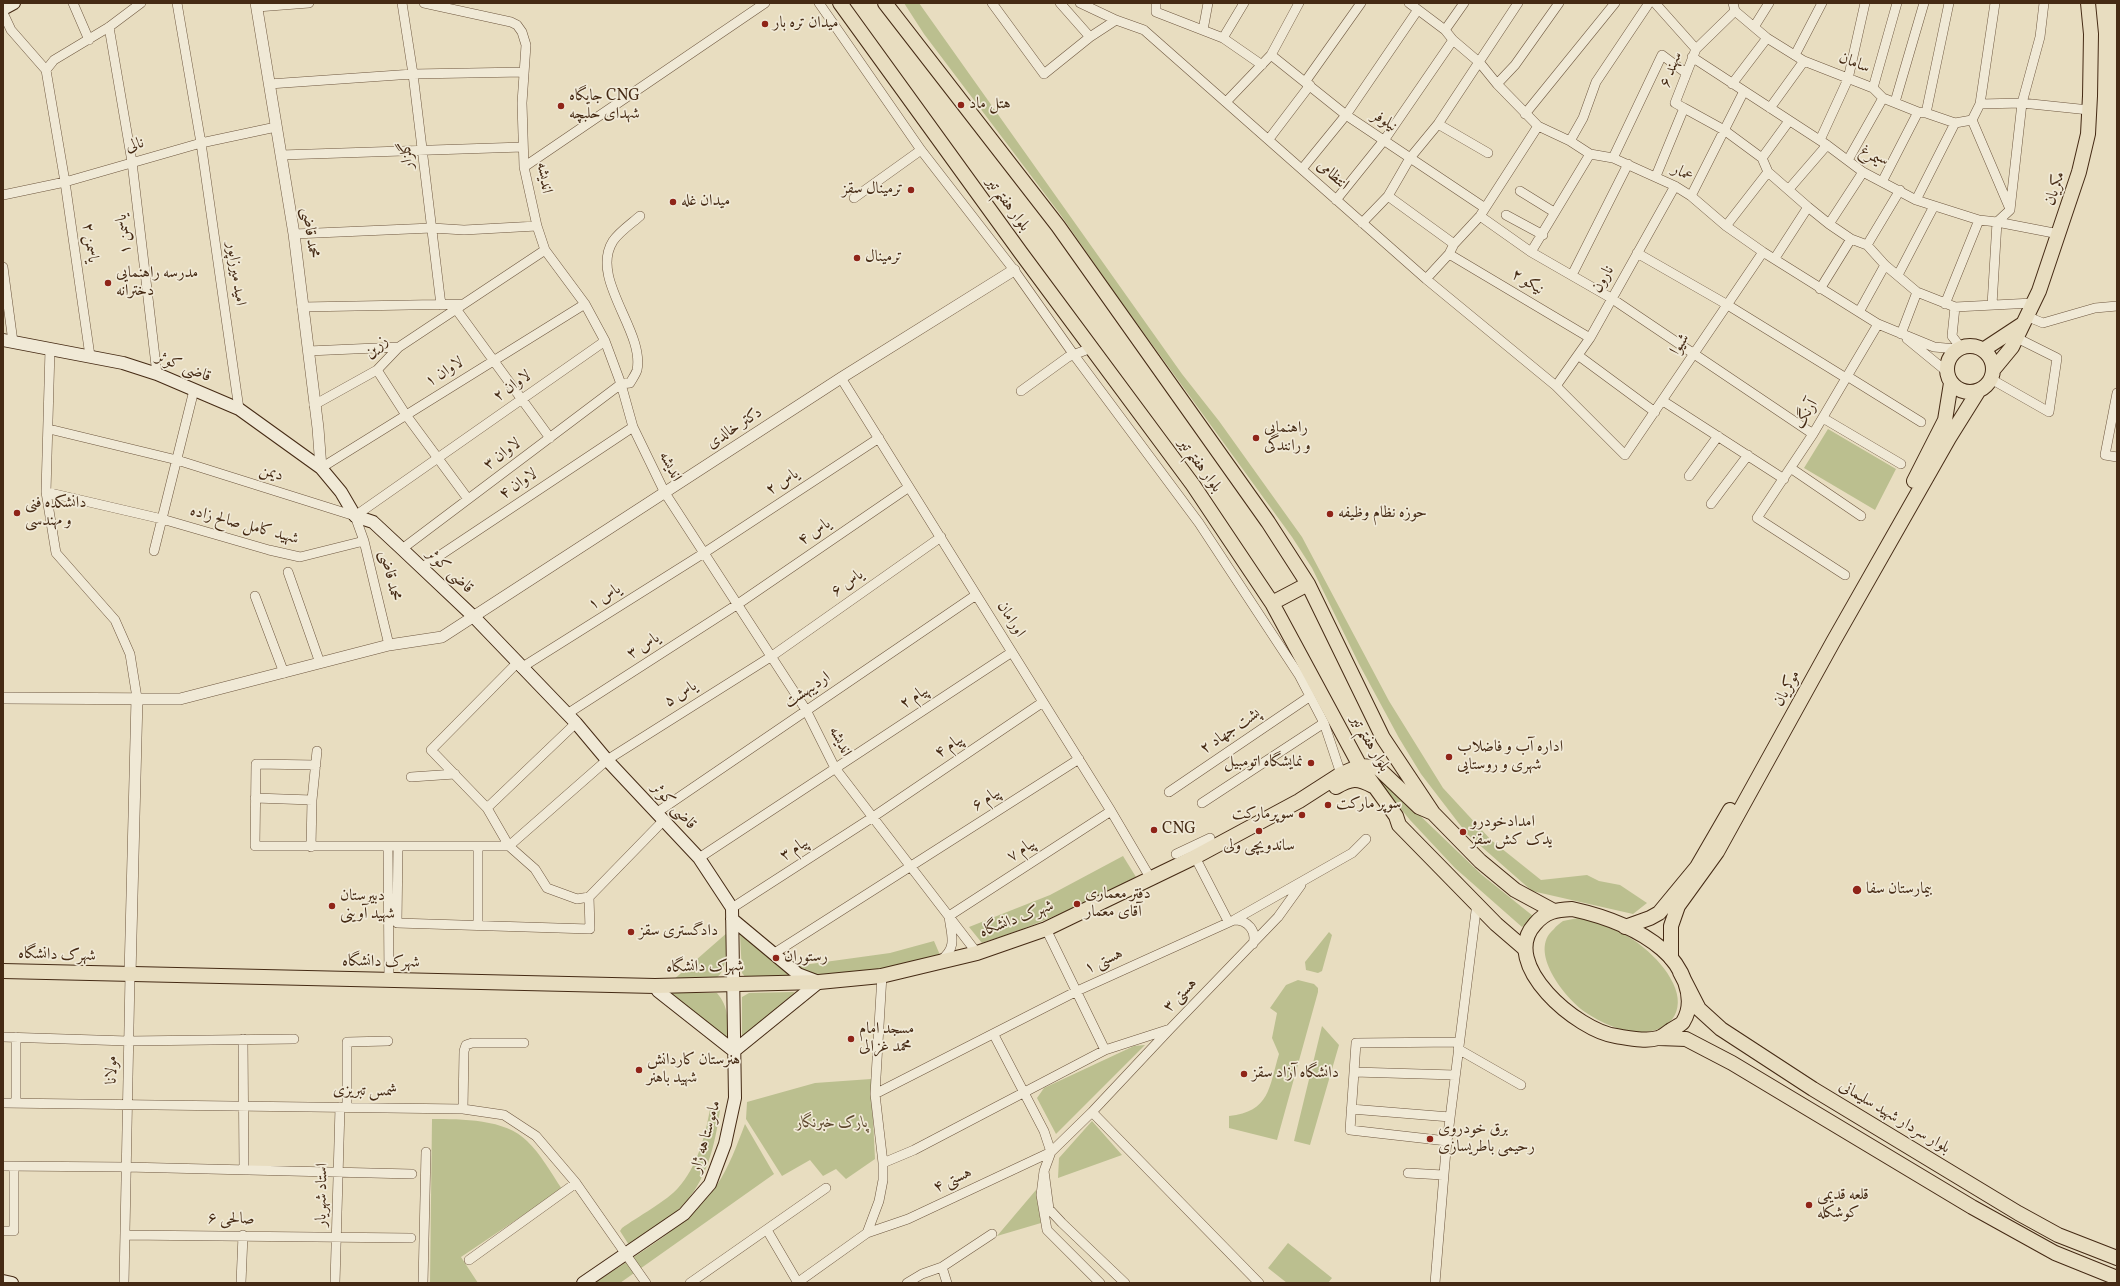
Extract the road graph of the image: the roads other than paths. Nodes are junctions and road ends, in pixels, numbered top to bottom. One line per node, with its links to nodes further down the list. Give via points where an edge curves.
1 (14, 3): 38 (main road)
2 (73, 3): 48 (street)
3 (140, 3): 41 (street)
4 (177, 3): 89 (street, امید میرزاپور)
5 (309, 3): 33 (street)
6 (402, 3): 59 (street, گلزار)
7 (424, 3): 57 (street, اندیشه, via 517,24 526,45)
8 (765, 3): 102 (street)
9 (819, 3): 92 (street)
10 (840, 3): 173 (main road, بلوار هفتم تیر)
11 (885, 3): 235 (main road, بلوار هفتم تیر, via 1058,226 1268,522)
12 (992, 3): 45 (street, via 1044,74)
13 (1060, 3): 45 (street)
14 (1080, 3): 40 (street, انتظامی)
15 (1208, 3): 43 (street)
16 (1244, 3): 46 (street)
17 (1299, 3): 51 (street)
18 (1361, 3): 62 (street)
19 (1464, 3): 44 (street)
20 (1518, 3): 54 (street)
21 (1559, 3): 63 (street, via 1515,65)
22 (1615, 3): 76 (street)
23 (1649, 3): 87 (street, via 1596,82 1584,118)
24 (1768, 3): 42 (street)
25 (1822, 3): 52 (street)
26 (1865, 3): 60 (street)
27 (1897, 3): 65 (street)
28 (1924, 3): 69 (street)
29 (1949, 3): 75 (street)
30 (1996, 3): 71 (street)
31 (2044, 3): 70 (street, via 2040,37)
32 (2088, 3): 74 (main road, مکریان, via 2091,34)
33 (257, 5): 61 (street, محمد قاضی)
34 (1659, 5): 50 (street, سیمرغ)
35 (1733, 5): 42 (street, سامان); 50 (street, سهند ۶)
36 (1414, 6): 44 (street, عمار); 77 (street)
37 (1156, 8): 43 (street)
38 (3, 9)
39 (3, 14): 56 (street, via 11,30)
40 (1116, 20): 45 (street); 68 (street, انتظامی, via 1144,30)
41 (109, 27): 48 (street); 100 (street, یاسمن ۱)
42 (1754, 27): 47 (street, سامان)
43 (1201, 29): 46 (street)
44 (1444, 30): 49 (street, عمار)
45 (1090, 37)
46 (1223, 38): 55 (street)
47 (1767, 38): 52 (street, سامان); 64 (street)
48 (89, 40): 56 (street, via 54,60)
49 (1453, 40): 54 (street, عمار); 86 (street)
50 (1694, 53): 58 (street, سهند ۶); 64 (street, سیمرغ)
51 (1271, 54): 55 (street); 62 (street, نیلوفر)
52 (1795, 55): 53 (street, سامان)
53 (1804, 61): 60 (street, سامان); 73 (street)
54 (1480, 63): 63 (street, عمار); 81 (street)
55 (1262, 65): 68 (street)
56 (46, 70): 107 (street, یاسمن ۲)
57 (524, 72): 59 (street); 90 (street, اندیشه)
58 (1686, 73): 72 (street, سهند ۶, via 1675,103); 97 (street, via 1662,55)
59 (413, 74): 61 (street); 91 (street, گلزار)
60 (1848, 79): 65 (street, سامان); 88 (street)
61 (269, 84): 83 (street, محمد قاضی)
62 (1308, 84): 77 (street, نیلوفر); 85 (street)
63 (1497, 84): 76 (street, عمار)
64 (1732, 84): 66 (street, سیمرغ)
65 (1873, 88): 67 (street, سامان)
66 (1744, 91): 73 (street, سیمرغ); 84 (street)
67 (1883, 98): 69 (street, سامان); 99 (street)
68 (1226, 102): 85 (street, انتظامی)
69 (1895, 102): 75 (street, سامان)
70 (2022, 103): 71 (street); 74 (street); 122 (street)
71 (1980, 104): 78 (street)
72 (1684, 108): 84 (street); 106 (street, سهند ۶)
73 (1770, 108): 79 (street, سیمرغ)
74 (2089, 110): 135 (main road, مکریان, via 2088,134 2079,172)
75 (1922, 112): 80 (street, سامان); 108 (street)
76 (1525, 114): 82 (street, عمار)
77 (1346, 115): 86 (street, نیلوفر); 103 (street)
78 (1972, 120): 80 (street, سامان); 122 (street)
79 (1790, 121): 88 (street, سیمرغ); 98 (street)
80 (1955, 122): 118 (street)
81 (1438, 124): 93 (street); 96 (street)
82 (1538, 126): 87 (street, عمار); 121 (street)
83 (276, 127): 89 (street, نالی); 95 (street, محمد قاضی)
84 (1724, 130): 98 (street); 115 (street)
85 (1269, 139): 103 (street, انتظامی)
86 (1385, 139): 96 (street, نیلوفر); 117 (street)
87 (1570, 141): 94 (street, عمار)
88 (1823, 142): 99 (street, سیمرغ); 110 (street)
89 (201, 143): 100 (street, نالی); 198 (street, امید میرزاپور)
90 (523, 147): 91 (street); 102 (street, اندیشه)
91 (423, 150): 95 (street); 133 (street, گلزار)
92 (921, 150): 116 (street); 148 (street)
93 (1488, 153)
94 (1590, 154): 97 (street, عمار); 123 (street)
95 (280, 155): 134 (street, محمد قاضی)
96 (1410, 158): 114 (street); 121 (street, نیلوفر)
97 (1613, 158): 101 (street, عمار)
98 (1762, 158): 104 (street)
99 (1848, 160): 105 (street, سیمرغ)
100 (132, 162): 107 (street, نالی); 184 (street, یاسمن ۱)
101 (1628, 164): 106 (street, عمار); 149 (street)
102 (524, 167): 131 (street, اندیشه)
103 (1302, 169): 117 (street, انتظامی)
104 (1768, 172): 110 (street); 132 (street)
105 (1864, 172): 108 (street, سیمرغ); 130 (street)
106 (1656, 176): 109 (street, عمار)
107 (65, 182): 113 (street, نالی); 180 (street, یاسمن ۲)
108 (1882, 182): 111 (street, سیمرغ)
109 (1675, 186): 115 (street, عمار); 143 (street, نارون)
110 (1789, 189): 120 (street)
111 (1900, 190): 118 (street, سیمرغ); 139 (street)
112 (1520, 191): 123 (street)
113 (3, 195)
114 (1388, 196): 128 (street); 138 (street)
115 (1691, 196): 132 (street, عمار)
116 (854, 198)
117 (1336, 200): 128 (street, انتظامی)
118 (1916, 200): 119 (street, سیمرغ)
119 (1934, 206): 127 (street, سیمرغ); 150 (street)
120 (1808, 207): 130 (street); 145 (street)
121 (1485, 208): 126 (street)
122 (2010, 210): 129 (street)
123 (1554, 212): 136 (street)
124 (1506, 215): 136 (street)
125 (640, 216): 189 (street, لاوان ۳, via 613,240 607,256 607,274 637,352 637,370 630,383)
126 (1480, 216): 138 (street); 141 (street)
127 (1979, 220): 129 (street, سیمرغ); 158 (street)
128 (1362, 222): 151 (street, انتظامی)
129 (1997, 222): 135 (street, سیمرغ); 160 (street)
130 (1829, 224): 137 (street)
131 (537, 226): 133 (street, via 464,230); 140 (street, اندیشه)
132 (1726, 226): 142 (street, عمار)
133 (432, 228): 134 (street); 159 (street, گلزار)
134 (294, 234): 164 (street, محمد قاضی)
135 (2059, 234): 155 (main road, مکریان)
136 (1543, 235): 141 (street)
137 (1851, 239): 139 (street); 152 (street)
138 (1454, 244): 144 (street)
139 (1867, 245): 146 (street)
140 (545, 250): 156 (street, اندیشه); 161 (street, زرین)
141 (1532, 252): 149 (street)
142 (1763, 252): 145 (street, عمار); 157 (street, شیوا)
143 (1637, 253): 154 (street, نارون); 157 (street)
144 (1449, 254): 151 (street); 169 (street, نیکو ۲)
145 (1775, 258): 152 (street, عمار)
146 (1885, 265): 150 (street); 165 (street)
147 (3, 267): 170 (street)
148 (1014, 270): 179 (street); 188 (street, دکتر خالدی)
149 (1572, 275): 154 (street)
150 (1898, 275): 153 (street)
151 (1426, 279): 190 (street, انتظامی)
152 (1820, 288): 165 (street, عمار)
153 (1917, 292): 158 (street); 168 (street)
154 (1611, 298): 169 (street, نارون); 178 (street)
155 (2033, 303): 160 (street); 167 (main road, مکریان)
156 (585, 304): 171 (street, اندیشه); 182 (street, لاوان ۱)
157 (1726, 304): 178 (street, شیوا); 186 (street)
158 (1945, 304): 162 (street)
159 (441, 305): 161 (street); 164 (street)
160 (1992, 305): 162 (street)
161 (460, 306): 172 (street, زرین); 182 (street)
162 (1955, 306): 175 (street, via 1952,336)
163 (2117, 306): 167 (street, via 2095,308 2043,323)
164 (302, 307): 177 (street, محمد قاضی)
165 (1858, 312): 166 (street, عمار)
166 (1878, 324): 168 (street, عمار); 186 (street, آرنگ)
167 (2021, 326): 176 (main road); 185 (main road, مکریان, via 2012,347); 185 (street, via 2057,358 2049,412)
168 (1901, 334): 175 (street, عمار, via 1934,347); 187 (street)
169 (1590, 338): 181 (street, نارون)
170 (8, 341): 174 (main road, قاضی کوثر)
171 (605, 341): 189 (street, اندیشه); 195 (street, لاوان ۲)
172 (399, 347): 177 (street); 183 (street, زرین)
173 (1091, 348): 179 (street); 238 (main road, بلوار هفتم تیر, via 1193,485)
174 (50, 349): 180 (main road, قاضی کوثر); 204 (street)
175 (1959, 349): 176 (main road, via 1968,346); 187 (main road, via 1949,359)
176 (1983, 350): 185 (main road, via 1992,362)
177 (308, 352): 197 (street, محمد قاضی)
178 (1694, 353): 196 (street, شیوا); 205 (street)
179 (1074, 355): 193 (street); 247 (street, via 1200,523 1299,675)
180 (90, 356): 184 (main road, قاضی کوثر)
181 (1579, 356): 190 (street, نارون); 199 (street)
182 (494, 361): 195 (street); 200 (street, لاوان ۱)
183 (377, 370): 197 (street, زرین); 200 (street)
184 (157, 374): 191 (main road, قاضی کوثر)
185 (1992, 375): 192 (main road)
186 (1846, 377): 201 (street, آرنگ); 202 (street)
187 (1948, 377): 192 (main road, via 1964,392); 294 (main road, via 1945,420 1917,476 1697,867 1659,913)
188 (841, 378): 208 (street, اورامان); 221 (street, دکتر خالدی)
189 (621, 384): 203 (street, اندیشه); 207 (street, لاوان ۳)
190 (1556, 386): 210 (street, انتظامی)
191 (194, 390): 198 (main road, قاضی کوثر); 213 (street)
192 (1979, 390): 300 (main road, موکریان, via 1949,438 1717,852 1678,906 1671,926)
193 (1021, 392)
194 (2117, 393): 211 (street, via 2105,455)
195 (522, 399): 207 (street); 212 (street, لاوان ۲)
196 (1662, 401): 199 (street, شیوا); 206 (street)
197 (314, 405): 215 (street, محمد قاضی)
198 (239, 409): 215 (main road, قاضی کوثر)
199 (1655, 412): 210 (street, شیوا)
200 (406, 415): 212 (street); 215 (street, لاوان ۱)
201 (1823, 418): 205 (street, آرنگ); 214 (street)
202 (1920, 422)
203 (633, 427): 221 (street, اندیشه); 232 (street, لاوان ۴)
204 (49, 428): 213 (street, دیمن); 220 (street)
205 (1813, 434): 216 (street, آرنگ)
206 (1718, 436): 209 (street); 217 (street)
207 (550, 438): 222 (street, لاوان ۳)
208 (879, 438): 219 (street, اورامان); 231 (street, یاس ۲)
209 (1748, 454): 218 (street); 223 (street)
210 (1625, 455)
211 (2117, 457)
212 (438, 458): 222 (street); 224 (street, لاوان ۲)
213 (177, 460): 224 (street, دیمن); 226 (street)
214 (1901, 464)
215 (321, 468): 224 (main road, قاضی کوثر, via 341,492)
216 (1792, 469): 218 (street, آرنگ); 225 (street)
217 (1689, 476)
218 (1784, 479): 234 (street, آرنگ, via 1757,518)
219 (909, 488): 227 (street, اورامان); 239 (street, یاس ۴)
220 (46, 492): 226 (street, شهید کامل صالح زاده); 249 (street, via 56,553 115,620 130,654)
221 (665, 493): 231 (street, اندیشه); 240 (street, دکتر خالدی)
222 (468, 499): 229 (street, لاوان ۳)
223 (1711, 504)
224 (355, 516): 228 (street, محمد قاضی); 229 (main road, قاضی کوثر, via 373,522)
225 (1861, 516)
226 (162, 520): 228 (street, شهید کامل صالح زاده, via 300,557); 230 (street)
227 (940, 537): 236 (street, اورامان); 243 (street, یاس ۶)
228 (364, 541): 241 (street, محمد قاضی)
229 (402, 549): 232 (main road, قاضی کوثر)
230 (154, 551)
231 (704, 552): 239 (street, اندیشه); 245 (street, یاس ۱)
232 (421, 568): 240 (main road, قاضی کوثر)
233 (288, 572): 244 (street)
234 (1846, 575)
235 (1308, 584): 238 (main road); 271 (main road, بلوار هفتم تیر, via 1382,738)
236 (976, 595): 242 (street, اورامان); 251 (street, اردیبهشت)
237 (255, 596): 246 (street)
238 (1272, 603): 259 (main road, بلوار هفتم تیر)
239 (738, 604): 243 (street, اندیشه); 252 (street, یاس ۳)
240 (475, 618): 241 (street, دکتر خالدی, via 442,637); 245 (main road, قاضی کوثر)
241 (389, 645): 244 (street, دکتر خالدی)
242 (1012, 652): 250 (street, اورامان); 260 (street, پیام ۲)
243 (772, 656): 251 (street, اندیشه); 257 (street, یاس ۵)
244 (320, 663): 246 (street, دکتر خالدی)
245 (519, 665): 252 (main road, قاضی کوثر); 261 (street, یاس ۱, via 431,750)
246 (284, 673): 249 (street, دکتر خالدی, via 180,699)
247 (1309, 697): 254 (street); 265 (street, پشت جهاد ۲)
248 (3, 698): 249 (street, دکتر خالدی)
249 (137, 698): 305 (street)
250 (1043, 702): 256 (street, اورامان); 273 (street, پیام ۴)
251 (806, 710): 260 (street, اندیشه); 272 (street, اردیبهشت)
252 (567, 714): 253 (main road, قاضی کوثر)
253 (576, 723): 257 (main road, قاضی کوثر); 269 (street)
254 (1324, 723): 263 (street); 268 (street)
255 (317, 752): 258 (street)
256 (1079, 759): 270 (street, اورامان); 284 (street, پیام ۶)
257 (607, 760): 272 (main road, قاضی کوثر); 280 (street, یاس ۵)
258 (316, 765): 266 (street, via 256,764); 267 (street)
259 (1360, 766): 263 (main road, شهرک دانشگاه); 264 (main road, بلوار هفتم تیر); 271 (main road, via 1377,767 1418,807)
260 (835, 768): 273 (street, اندیشه); 282 (street, پیام ۲)
261 (455, 774): 262 (street); 269 (street)
262 (411, 777)
263 (1337, 777): 283 (main road, شهرک دانشگاه)
264 (1373, 786): 283 (main road, via 1360,780 1351,780); 288 (main road, بلوار هفتم تیر, via 1396,816 1399,825)
265 (1169, 792)
266 (255, 798): 267 (street); 276 (street, via 255,846)
267 (312, 800): 276 (street)
268 (1202, 803)
269 (487, 808): 280 (street)
270 (1111, 811): 285 (street, اورامان); 291 (street, پیام ۷)
271 (1433, 813): 289 (main road, بلوار هفتم تیر, via 1480,861 1515,890)
272 (660, 817): 282 (main road, قاضی کوثر); 287 (street, اردیبهشت)
273 (873, 817): 284 (street, اندیشه); 290 (street, پیام ۳)
274 (1210, 838): 281 (street)
275 (1366, 839): 286 (street, هستی ۱, via 1352,853)
276 (311, 846): 277 (street)
277 (388, 846): 278 (street); 307 (street)
278 (398, 846): 279 (street); 293 (street, via 397,923)
279 (478, 846): 280 (street); 293 (street)
280 (509, 846): 287 (street, via 535,869 547,888 577,899)
281 (1176, 854)
282 (699, 858): 290 (main road, قاضی کوثر)
283 (1197, 859): 285 (main road, شهرک دانشگاه); 292 (street); 295 (main road)
284 (912, 867): 291 (street, اندیشه); 299 (street, پیام ۶)
285 (1151, 879): 295 (main road, شهرک دانشگاه)
286 (1303, 882): 292 (street, هستی ۱); 296 (street, هستی ۳, via 1278,917)
287 (589, 897): 293 (street, via 590,929)
288 (1477, 903): 297 (main road, بلوار هفتم تیر, via 1508,936); 322 (street)
289 (1552, 910): 294 (main road, via 1572,909 1600,916); 297 (main road, via 1539,918 1531,928)
290 (732, 914): 299 (main road); 309 (main road)
291 (949, 916): 298 (street, اندیشه); 301 (street, via 953,946)
292 (1231, 920): 296 (street, via 1243,921 1250,926 1254,937); 311 (street, هستی ۱)
293 (478, 925)
294 (1625, 927): 300 (main road, via 1646,937)
295 (1048, 932): 298 (main road, شهرک دانشگاه); 306 (main road, via 986,956); 311 (street)
296 (1252, 944): 312 (street, هستی ۳)
297 (1525, 949): 317 (main road, via 1531,969 1546,992 1567,1012 1587,1025 1610,1035)
298 (977, 953): 301 (main road, شهرک دانشگاه)
299 (773, 954): 308 (main road)
300 (1671, 958): 303 (main road)
301 (938, 962): 306 (main road, شهرک دانشگاه)
302 (3, 971): 305 (main road, شهرک دانشگاه)
303 (1680, 972): 317 (main road, via 1689,992 1689,1005 1683,1022); 363 (main road, بلوار سردار شهید سلیمانی, via 1699,1009 1721,1029 1813,1089 2018,1213 2058,1235)
304 (3, 979): 305 (main road)
305 (130, 979): 307 (main road, شهرک دانشگاه); 310 (main road, via 510,991); 319 (street, مولانا)
306 (882, 979): 308 (main road, شهرک دانشگاه); 329 (street)
307 (389, 981): 310 (main road, شهرک دانشگاه)
308 (816, 985): 309 (main road, شهرک دانشگاه); 324 (main road)
309 (734, 988): 310 (main road, شهرک دانشگاه); 324 (main road, ماموستا هه ژار)
310 (656, 989): 324 (main road)
311 (1077, 991): 313 (street, هستی ۱); 323 (street)
312 (1170, 1028): 323 (street, هستی ۳); 337 (street)
313 (994, 1035): 328 (street); 329 (street, هستی ۱)
314 (3, 1037): 315 (street)
315 (16, 1037): 319 (street); 331 (street)
316 (294, 1038): 318 (street)
317 (1658, 1038): 366 (main road, via 1686,1039 1732,1063 1972,1207 2056,1253)
318 (243, 1039): 319 (street); 333 (street)
319 (128, 1041): 332 (street, مولانا)
320 (388, 1041): 334 (street, استاد شهریار, via 346,1042)
321 (524, 1043): 335 (street, via 472,1043 466,1046)
322 (1459, 1045): 325 (street, via 1356,1042); 326 (street); 327 (street)
323 (1105, 1050): 328 (street, هستی ۳)
324 (734, 1051): 362 (main road, ماموستا هه ژار, via 735,1098 725,1144 710,1184 684,1214)
325 (1354, 1072): 326 (street); 336 (street)
326 (1455, 1075): 338 (street)
327 (1521, 1085)
328 (1024, 1093): 341 (street, via 1044,1131); 342 (street, هستی ۳, via 914,1150)
329 (876, 1094): 342 (street)
330 (3, 1103): 331 (street, شمس تبریزی)
331 (16, 1103): 332 (street, شمس تبریزی)
332 (127, 1104): 333 (street, شمس تبریزی); 344 (street, مولانا)
333 (244, 1106): 334 (street, شمس تبریزی); 346 (street)
334 (344, 1107): 335 (street, شمس تبریزی); 348 (street, استاد شهریار)
335 (463, 1109): 352 (street, شمس تبریزی, via 504,1115 536,1136)
336 (1351, 1109): 338 (street); 339 (street, via 1350,1130)
337 (1092, 1112): 341 (street); 381 (street)
338 (1450, 1117): 339 (street)
339 (1447, 1141): 351 (street)
340 (426, 1152): 372 (street)
341 (1051, 1152): 347 (street); 356 (street, هستی ۴, via 908,1219)
342 (883, 1163): 356 (street, via 879,1201)
343 (3, 1166): 345 (street)
344 (126, 1166): 345 (street); 346 (street); 357 (street, مولانا)
345 (14, 1167): 355 (street, via 14,1231)
346 (244, 1170): 348 (street)
347 (1044, 1171): 379 (street, via 1041,1195 1047,1230); 380 (street, via 1049,1208)
348 (339, 1172): 350 (street); 360 (street, استاد شهریار)
349 (1408, 1173): 351 (street)
350 (412, 1174)
351 (1443, 1175): 382 (street)
352 (576, 1183): 362 (street, شمس تبریزی); 364 (street)
353 (826, 1188): 354 (street)
354 (767, 1230): 375 (street); 376 (street)
355 (3, 1231)
356 (867, 1233): 376 (street, هستی ۴)
357 (125, 1234): 359 (street, صالحی ۶); 369 (street, مولانا)
358 (992, 1234): 365 (street)
359 (243, 1235): 360 (street, صالحی ۶); 370 (street)
360 (337, 1238): 361 (street, صالحی ۶); 371 (street, استاد شهریار)
361 (411, 1238)
362 (626, 1254): 373 (main road, ماموستا هه ژار); 374 (street, شمس تبریزی)
363 (2117, 1258)
364 (469, 1260)
365 (942, 1268): 377 (street, via 922,1274); 378 (street)
366 (2117, 1278)
367 (3, 1281): 368 (main road)
368 (12, 1283)
369 (124, 1283)
370 (241, 1283)
371 (335, 1283)
372 (423, 1283)
373 (583, 1283)
374 (646, 1283)
375 (690, 1283)
376 (798, 1283)
377 (907, 1283)
378 (947, 1283)
379 (1100, 1283)
380 (1125, 1283)
381 (1259, 1283)
382 (1435, 1283)

